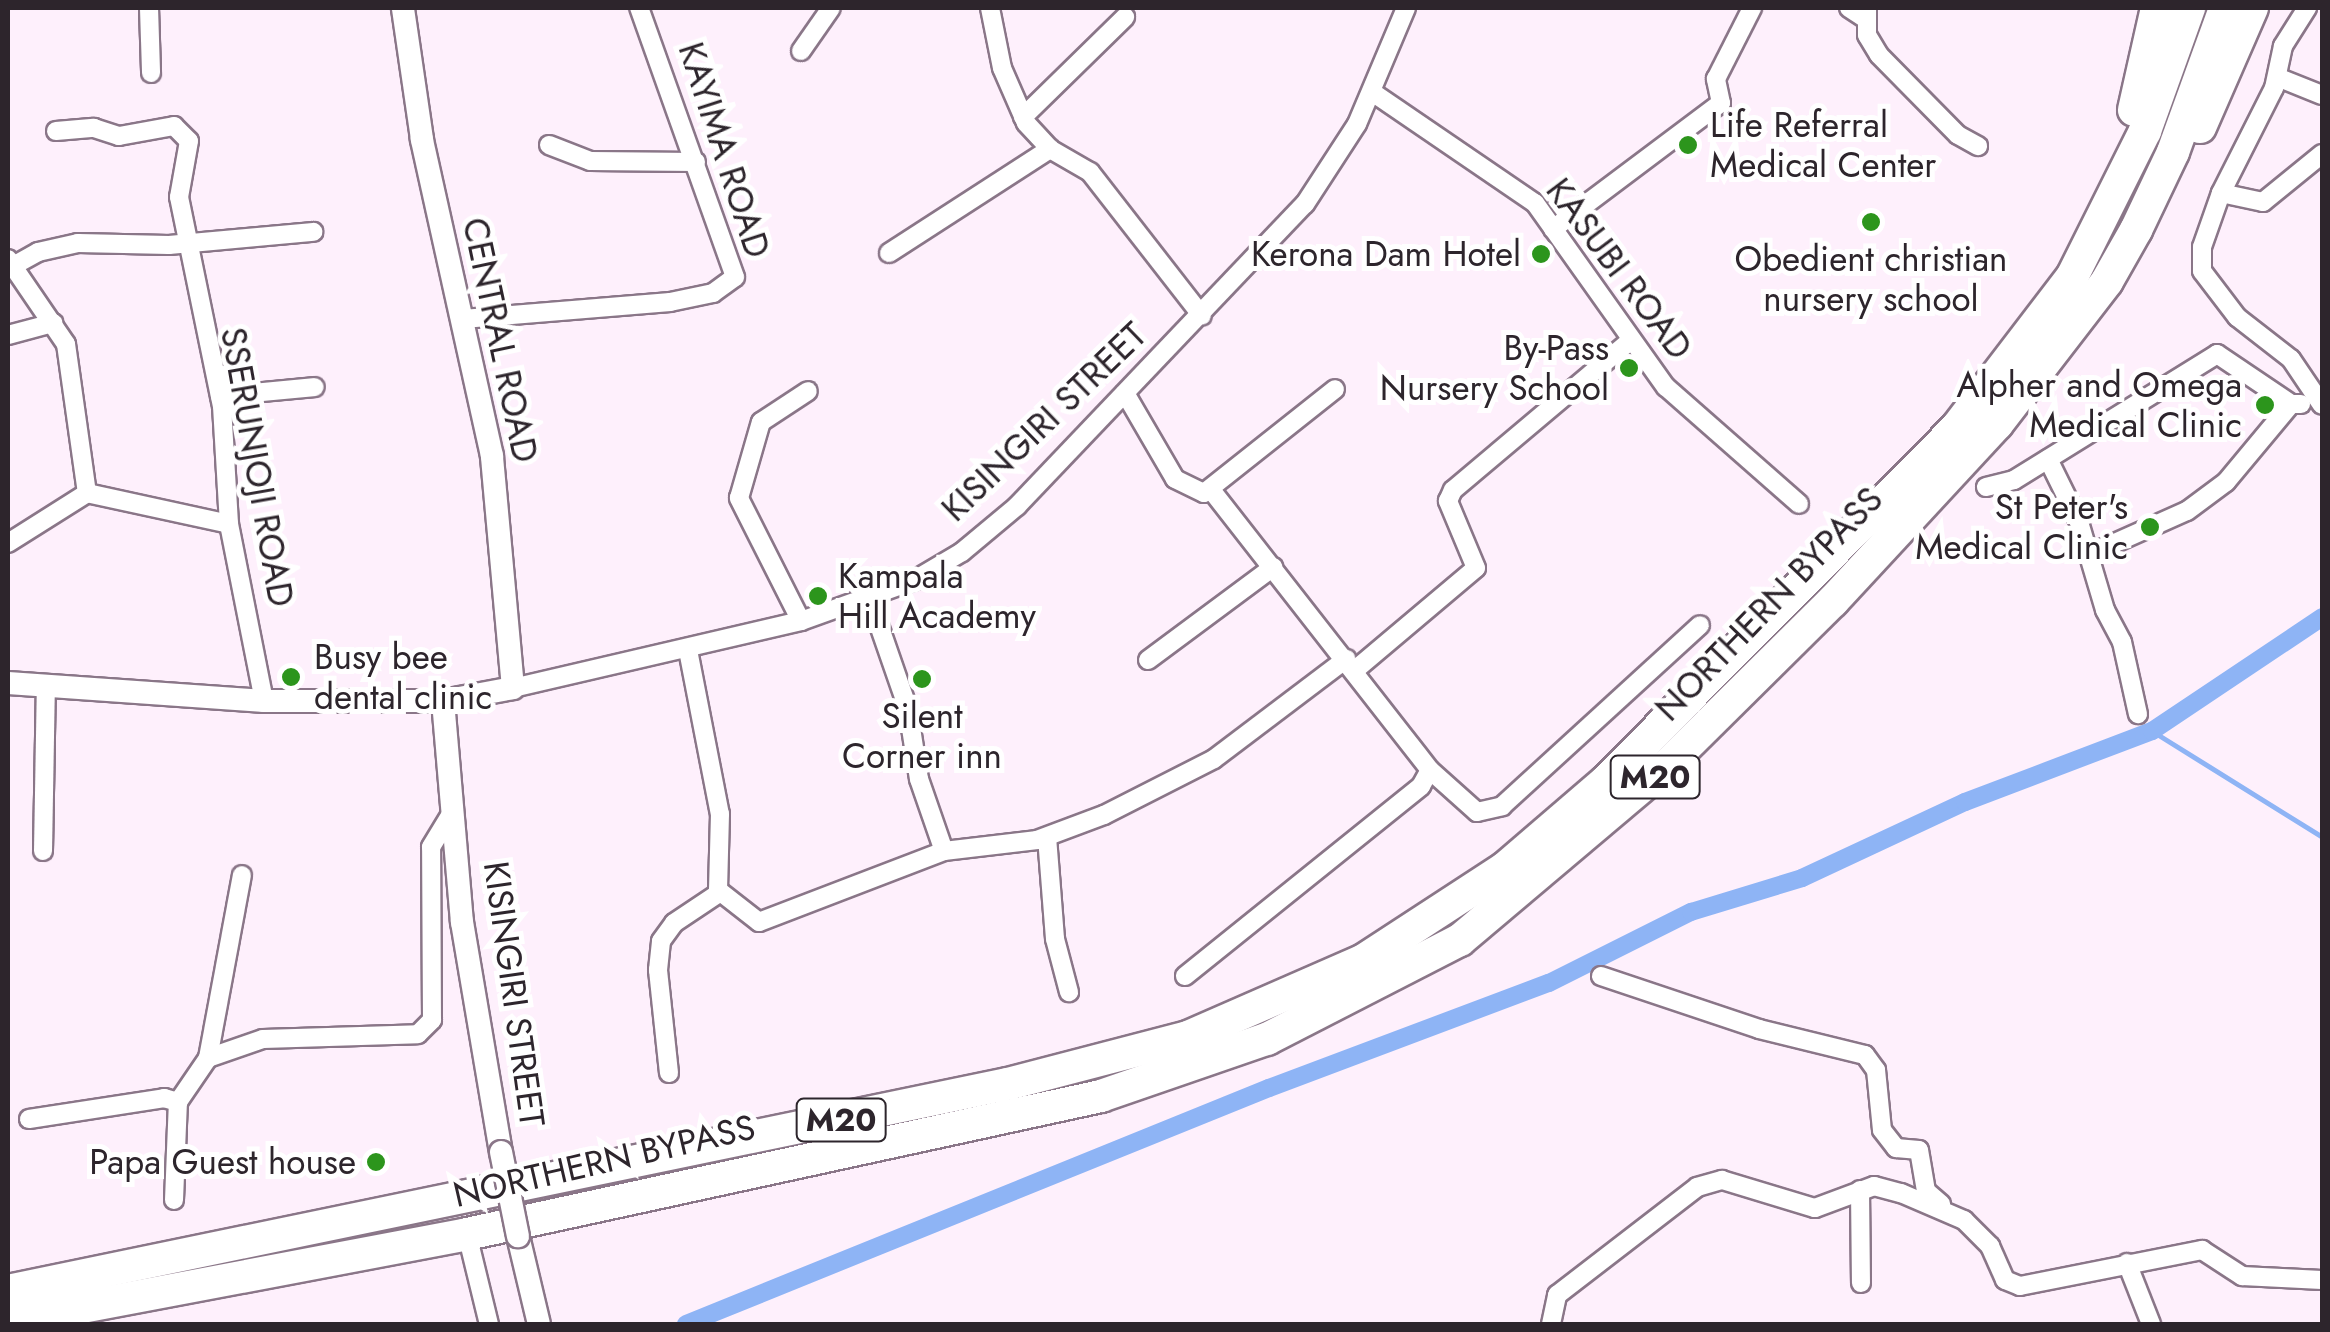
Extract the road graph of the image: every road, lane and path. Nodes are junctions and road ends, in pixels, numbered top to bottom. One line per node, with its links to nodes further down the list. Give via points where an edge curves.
1 (150, 8): 17 (street)
2 (403, 8): 37 (street, CENTRAL ROAD, via 416,108)
3 (639, 8): 27 (street, KAYIMA ROAD)
4 (831, 8): 16 (street)
5 (990, 8): 21 (street, via 993,39)
6 (1406, 8): 19 (street, KISINGIRI STREET)
7 (1752, 8): 30 (street, via 1716,79 1720,103)
8 (1848, 8): 14 (street)
9 (2157, 8): 29 (highway)
10 (2189, 8): 29 (highway, NORTHERN BYPASS / M20, via 2145,131)
11 (2225, 8): 31 (highway, NORTHERN BYPASS / M20, via 2173,152)
12 (2252, 8): 31 (highway, via 2166,197)
13 (2306, 8): 18 (street)
14 (1866, 13): 24 (street, via 1872,46 1888,66 1958,135)
15 (1125, 17): 21 (street)
16 (801, 51)
17 (151, 72)
18 (2280, 72): 20 (street); 28 (street)
19 (1372, 92): 30 (street, KASUBI ROAD, via 1516,187); 36 (street, KISINGIRI STREET, via 1305,204)
20 (2322, 95)
21 (1023, 118): 25 (street)
22 (56, 131): 33 (street, SSERUNJOJI ROAD, via 94,128 119,136 166,126 182,130 191,146 179,189)
23 (549, 145): 27 (street, via 590,162)
24 (1978, 146)
25 (1050, 149): 34 (street); 36 (street, via 1090,172)
26 (2322, 154): 28 (street, via 2264,202)
27 (696, 162): 37 (street, KAYIMA ROAD, via 735,270 724,288 670,302)
28 (2221, 193): 46 (street, via 2202,247 2202,271 2237,317 2291,359)
29 (2104, 215): 90 (highway, NORTHERN BYPASS / M20, via 2034,334 1884,505 1606,781 1506,868 1364,960 1188,1037 1008,1084)
30 (1553, 229): 40 (street, KASUBI ROAD)
31 (2136, 230): 86 (highway, NORTHERN BYPASS / M20, via 2107,281 1996,424 1833,602 1598,829 1460,940 1267,1039 1101,1096)
32 (312, 232): 33 (street)
33 (186, 244): 35 (street, via 78,243); 45 (street, SSERUNJOJI ROAD)
34 (890, 252)
35 (10, 262): 38 (street)
36 (1202, 316): 44 (street, KISINGIRI STREET)
37 (464, 319): 65 (street, CENTRAL ROAD, via 501,521)
38 (54, 323): 39 (street); 51 (street, via 69,357)
39 (8, 335)
40 (1630, 341): 52 (street, KASUBI ROAD, via 1688,410); 62 (street, via 1453,490 1448,502 1476,568)
41 (315, 387): 45 (street)
42 (1335, 390): 50 (street)
43 (808, 391): 58 (street, via 761,422 738,498)
44 (1125, 392): 50 (street, via 1175,478 1194,493); 57 (street, KISINGIRI STREET, via 988,532 938,568)
45 (220, 396): 53 (street, SSERUNJOJI ROAD)
46 (2319, 402): 47 (street)
47 (2291, 404): 48 (street, via 2217,354); 55 (street, via 2240,467 2200,502 2164,526)
48 (2048, 460): 49 (street); 55 (street)
49 (1986, 488)
50 (1211, 490): 56 (street)
51 (87, 492): 53 (street); 54 (street)
52 (1799, 504)
53 (229, 524): 66 (street, SSERUNJOJI ROAD)
54 (8, 543)
55 (2088, 555): 68 (street, via 2122,642)
56 (1273, 567): 61 (street); 62 (street)
57 (870, 598): 58 (street, KISINGIRI STREET); 73 (street, via 908,709 920,779)
58 (801, 621): 60 (street, KISINGIRI STREET)
59 (1700, 625): 69 (street, via 1502,806 1477,812)
60 (688, 650): 65 (street, KISINGIRI STREET); 75 (street, via 720,814)
61 (1148, 660)
62 (1350, 665): 69 (street); 71 (street, via 1214,758)
63 (8, 683): 64 (street)
64 (46, 685): 66 (street); 72 (street)
65 (513, 688): 67 (street)
66 (264, 701): 67 (street)
67 (443, 701): 70 (street, KISINGIRI STREET)
68 (2138, 714)
69 (1430, 770): 76 (street, via 1422,786)
70 (456, 806): 79 (street, via 431,847 434,1010 427,1028 418,1034 264,1039); 93 (street, KISINGIRI STREET, bridge, via 462,922)
71 (1047, 837): 73 (street); 78 (street, via 1054,938)
72 (43, 851)
73 (944, 851): 75 (street, via 763,922)
74 (242, 876): 79 (street)
75 (719, 893): 80 (street, via 661,941)
76 (1185, 976)
77 (1601, 976): 85 (street, via 1759,1029 1866,1055 1876,1070 1882,1130 1896,1148 1919,1150 1926,1191)
78 (1069, 992)
79 (208, 1058): 81 (street)
80 (669, 1073)
81 (178, 1102): 82 (street, via 164,1098); 84 (street)
82 (30, 1119)
83 (1860, 1190): 85 (street, via 1888,1188); 89 (street); 94 (street, via 1814,1208 1722,1180 1697,1187 1557,1295)
84 (174, 1200)
85 (1964, 1220): 87 (street, via 1990,1246 2005,1280 2020,1286)
86 (467, 1234): 91 (highway, NORTHERN BYPASS / M20); 92 (street)
87 (2128, 1264): 88 (street, via 2202,1250 2242,1276); 95 (street)
88 (2322, 1280)
89 (1861, 1283)
90 (8, 1291)
91 (8, 1321)
92 (489, 1324)
93 (539, 1324)
94 (1550, 1324)
95 (2151, 1324)

